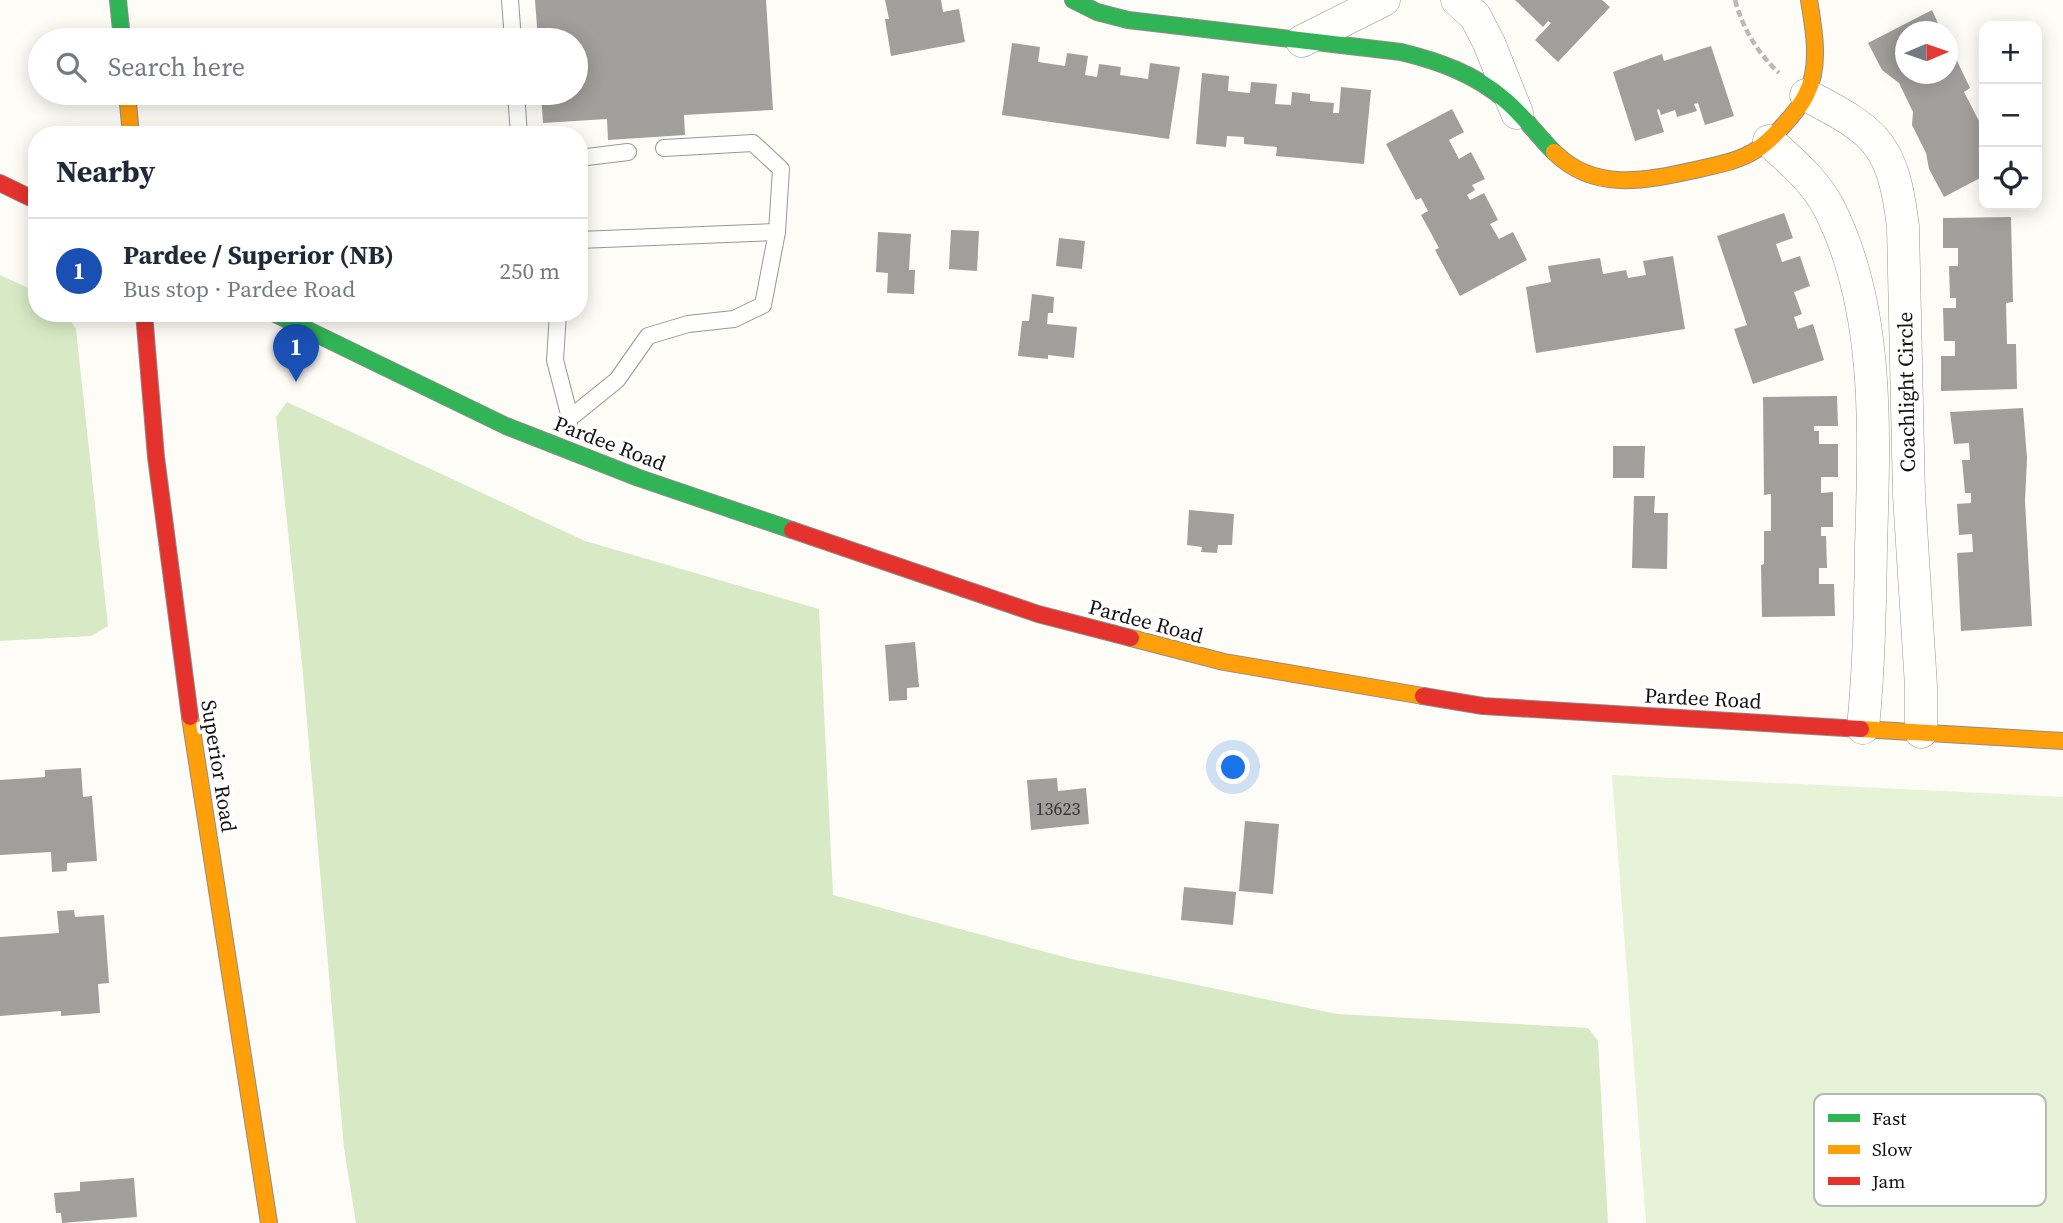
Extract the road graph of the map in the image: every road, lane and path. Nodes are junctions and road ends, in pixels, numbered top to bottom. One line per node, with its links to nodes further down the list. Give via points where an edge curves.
1 (118, 0): 8 (main road)
2 (510, 0): 9 (lane)
3 (1073, 0): 10 (main road, via 1128,20)
4 (1384, 0): 10 (street)
5 (1457, 0): 14 (street, via 1480,25)
6 (1735, 0): 11 (path, via 1745,29 1766,60)
7 (1809, 0): 11 (main road, via 1815,59)
8 (121, 28)
9 (512, 28)
10 (1302, 41): 14 (main road, via 1432,60 1495,91)
11 (1807, 92): 17 (main road); 31 (street, Coachlight Circle, via 1852,118 1877,141 1899,190)
12 (128, 105): 15 (main road)
13 (517, 105): 16 (lane)
14 (1517, 114): 17 (main road, via 1557,156 1604,180 1657,179 1730,161)
15 (130, 126)
16 (518, 126)
17 (1769, 141): 30 (street, Coachlight Circle, via 1805,175 1829,207 1858,288 1869,349 1873,485)
18 (664, 148): 23 (lane, via 753,143 781,169)
19 (628, 152): 20 (lane)
20 (588, 157)
21 (0, 183): 22 (main road)
22 (28, 197)
23 (778, 232): 24 (lane); 28 (lane, via 763,305 734,319 688,324 648,336 617,380)
24 (588, 240)
25 (145, 322): 33 (main road, Superior Road, via 184,682)
26 (292, 322): 29 (main road, Pardee Road, via 506,426)
27 (557, 322): 28 (lane, via 555,360)
28 (570, 418): 29 (lane)
29 (561, 447): 30 (main road, Pardee Road, via 1038,614 1224,662 1483,706)
30 (1863, 728): 31 (main road, Pardee Road)
31 (1921, 732): 32 (main road, Pardee Road)
32 (2063, 741)
33 (269, 1223)

